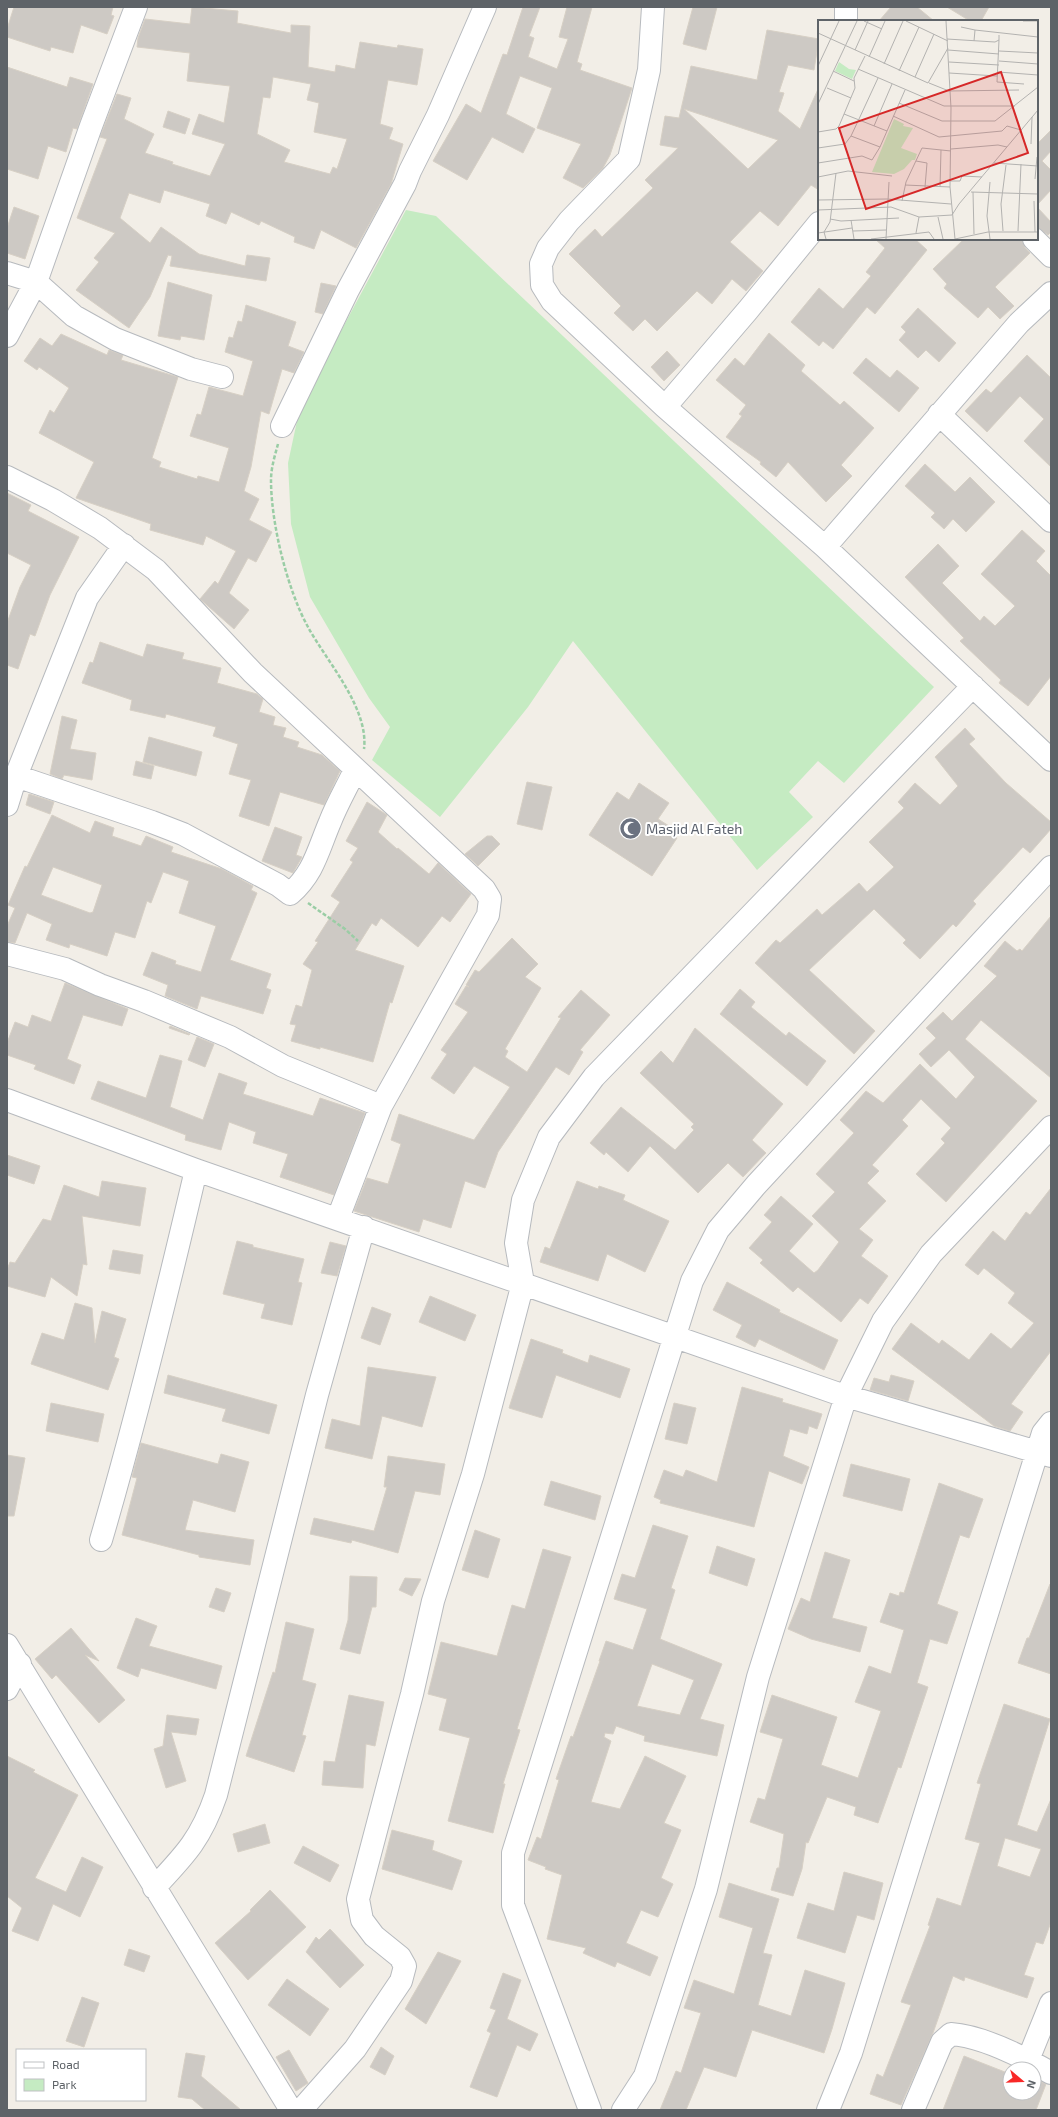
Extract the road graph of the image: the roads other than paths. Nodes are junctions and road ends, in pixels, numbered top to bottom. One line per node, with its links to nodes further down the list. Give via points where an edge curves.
1 (136, 7): 10 (street)
2 (485, 7): 16 (street, via 406,184 348,290)
3 (653, 7): 14 (street, via 649,70 629,159 569,221 548,248 541,264 542,285 552,301)
4 (846, 7): 5 (street)
5 (846, 20)
6 (818, 224): 14 (street)
7 (1035, 240): 8 (street)
8 (1051, 256)
9 (7, 273): 10 (street)
10 (36, 282): 12 (street); 13 (street, via 74,316 115,339 191,369)
11 (1051, 293): 15 (street, via 1019,323)
12 (7, 336)
13 (222, 377)
14 (665, 407): 20 (street)
15 (939, 414): 18 (street); 20 (street)
16 (282, 426)
17 (7, 477): 19 (street, via 53,500)
18 (1051, 521)
19 (124, 545): 23 (street, via 156,570 253,673); 24 (street, via 87,598)
20 (825, 547): 21 (street)
21 (973, 686): 22 (street); 34 (street, via 594,1077 549,1137 524,1200 516,1243)
22 (1051, 760)
23 (355, 770): 24 (street, via 312,868 303,882 290,894 183,834); 29 (street, via 484,890 490,899 488,915)
24 (16, 776): 25 (street)
25 (7, 805)
26 (1051, 867): 35 (street, via 756,1185 718,1230 692,1281)
27 (7, 954): 29 (street, via 65,970 144,1001 230,1037 283,1066)
28 (7, 1100): 31 (street)
29 (381, 1106): 32 (street)
30 (1051, 1127): 36 (street, via 931,1254 883,1320)
31 (196, 1170): 32 (street); 39 (street, via 162,1319)
32 (338, 1218): 33 (street)
33 (364, 1227): 34 (street); 43 (street, via 317,1395 216,1795 199,1835 188,1852)
34 (523, 1283): 35 (street); 48 (street, via 473,1474 433,1601 412,1694 358,1899 362,1920 374,1936 400,1957 405,1966 402,1981 355,2049)
35 (676, 1337): 36 (street); 49 (street, via 513,1853 513,1904)
36 (846, 1396): 38 (street); 50 (street, via 758,1677 706,1889 645,2076)
37 (1051, 1423): 38 (street, via 1043,1433)
38 (1044, 1454): 51 (street, via 851,2053)
39 (101, 1540)
40 (7, 1645): 41 (street)
41 (20, 1664): 42 (street); 43 (street)
42 (7, 1689)
43 (154, 1888): 47 (street)
44 (1051, 2003): 45 (street)
45 (1028, 2060): 46 (street); 52 (street, via 966,2035 951,2034 942,2042)
46 (1051, 2073)
47 (291, 2110)
48 (301, 2110)
49 (590, 2110)
50 (623, 2110)
51 (828, 2110)
52 (913, 2110)

